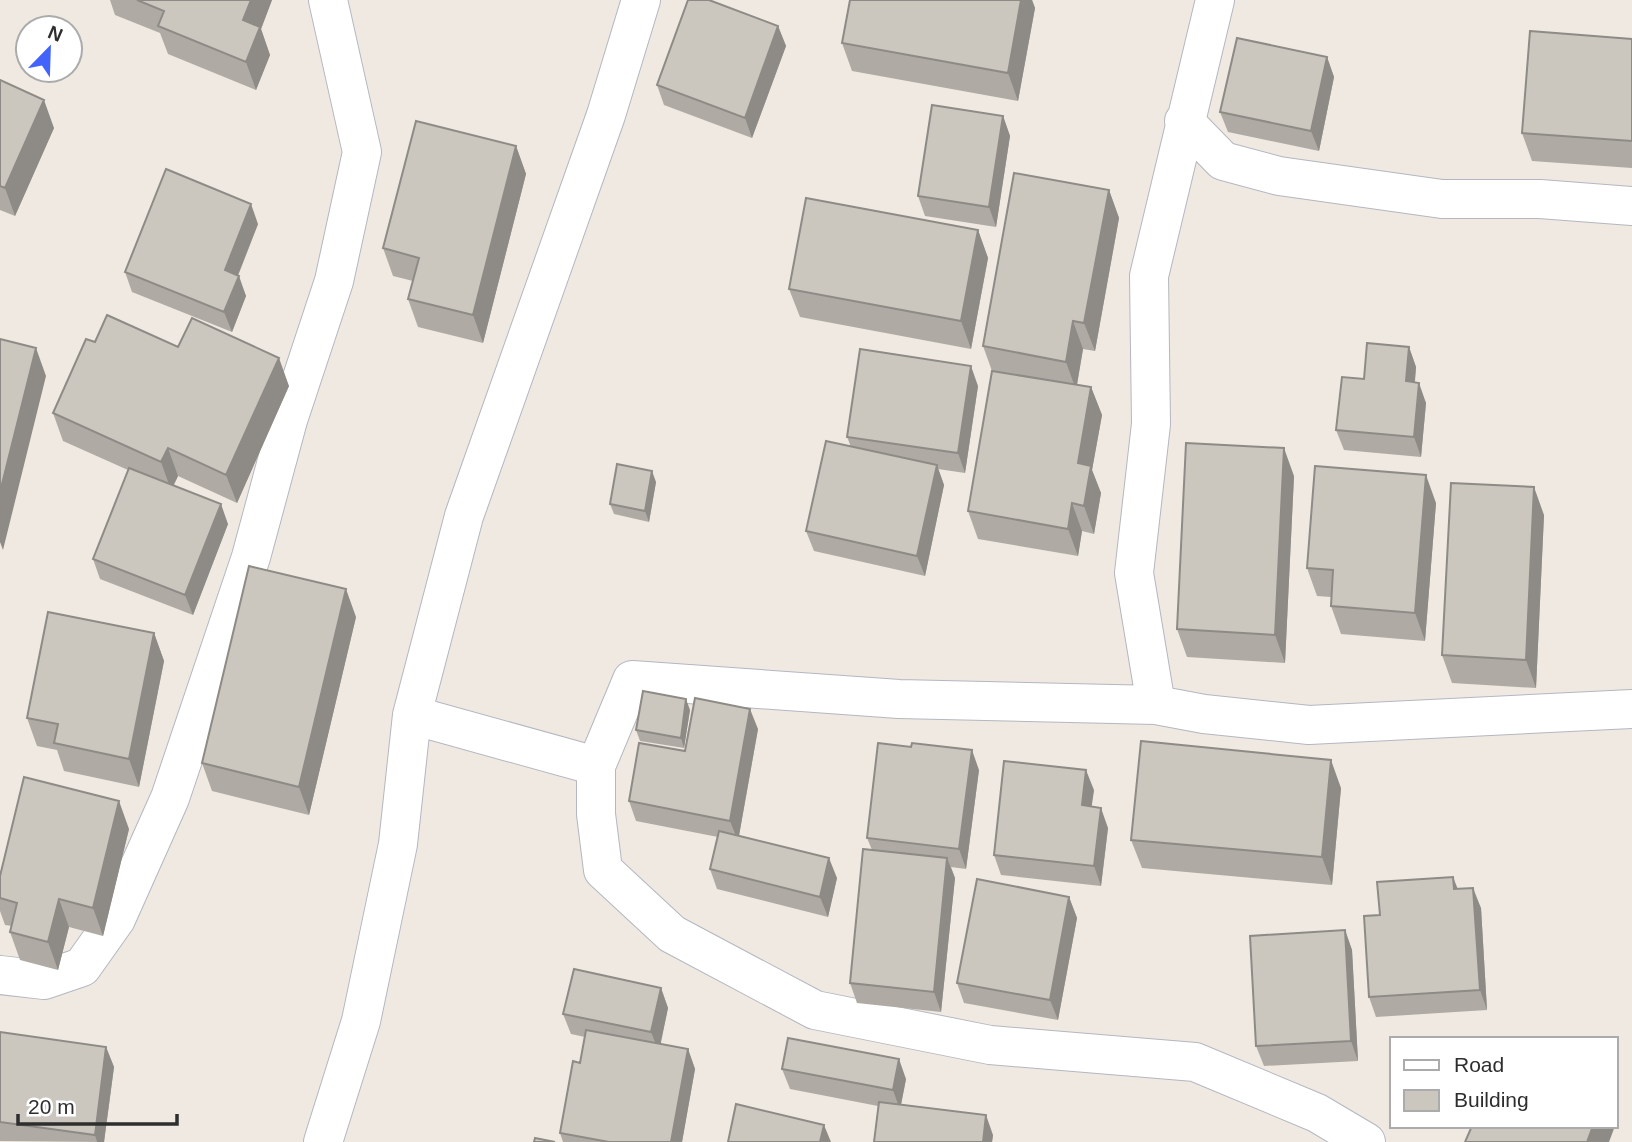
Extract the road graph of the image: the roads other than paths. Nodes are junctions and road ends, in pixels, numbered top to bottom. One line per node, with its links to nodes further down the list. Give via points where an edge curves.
1 (328, 0): 12 (street, via 362,152 334,281 288,420 247,569 170,798 116,919 82,967 44,979)
2 (641, 0): 10 (street, via 606,115 464,516)
3 (1215, 0): 4 (street)
4 (1184, 121): 5 (street); 6 (street)
5 (1223, 162): 6 (street); 7 (street, via 1279,176 1442,199 1540,199)
6 (1167, 198): 8 (street, via 1149,276 1151,424 1134,573)
7 (1632, 206)
8 (1156, 705): 9 (street, via 1309,725); 11 (street, via 899,699 632,680)
9 (1632, 709)
10 (412, 715): 11 (street); 13 (street, via 396,858 361,1021)
11 (596, 766): 14 (street, via 603,870 672,934 815,1010 990,1045 1195,1062 1317,1113)
12 (0, 975)
13 (323, 1142)
14 (1366, 1142)

